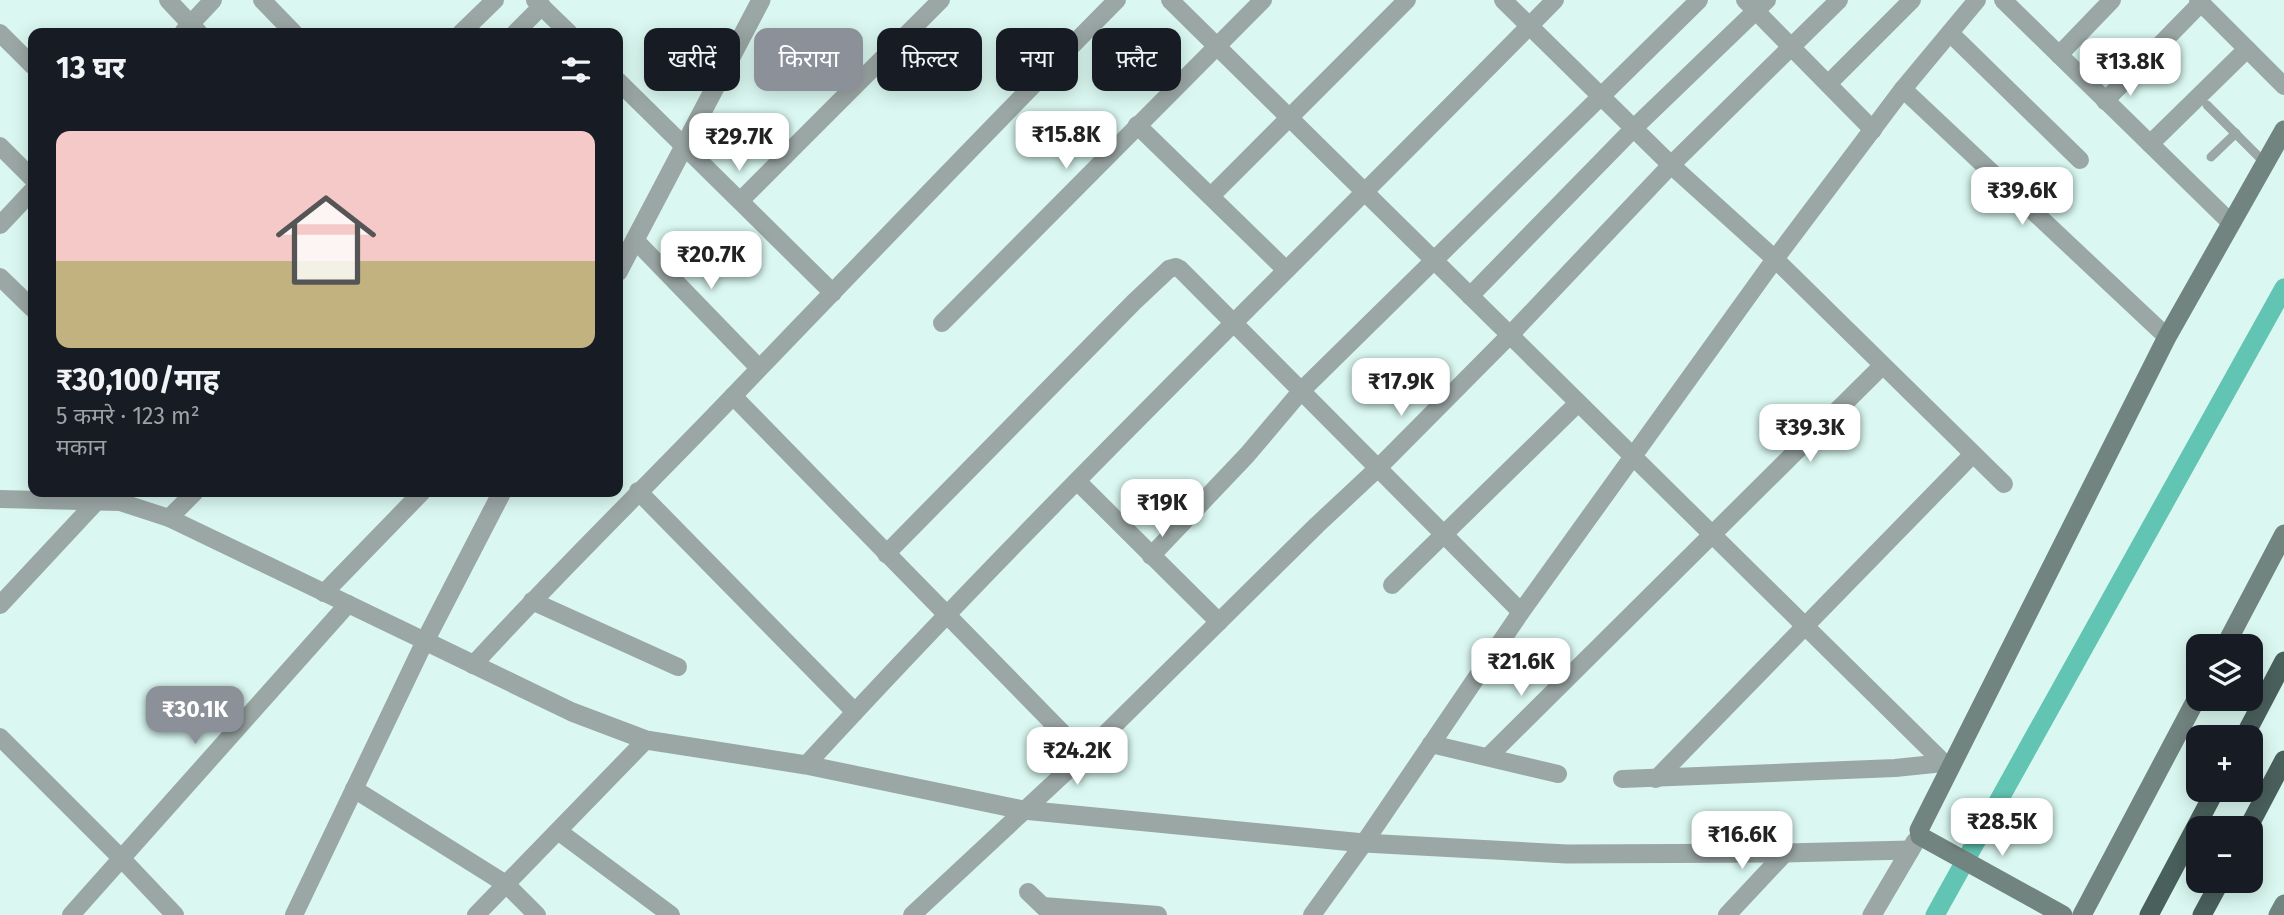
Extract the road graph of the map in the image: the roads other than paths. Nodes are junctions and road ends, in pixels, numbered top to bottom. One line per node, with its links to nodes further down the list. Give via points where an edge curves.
1 (168, 0): 23 (street)
2 (213, 0): 24 (street)
3 (261, 0): 25 (street)
4 (495, 0): 26 (street)
5 (761, 0): 51 (street)
6 (941, 0): 60 (street)
7 (1117, 0): 69 (street)
8 (1170, 0): 31 (street)
9 (1262, 0): 31 (street)
10 (1407, 0): 43 (street)
11 (1503, 0): 22 (street)
12 (1555, 0): 22 (street)
13 (1699, 0): 40 (street)
14 (1839, 0): 32 (street)
15 (1912, 0): 36 (street)
16 (1978, 0): 30 (street)
17 (2112, 0): 34 (street)
18 (2200, 2): 33 (street); 41 (street)
19 (538, 3): 27 (street); 28 (street)
20 (1756, 4): 32 (street); 45 (street)
21 (2013, 4): 34 (street)
22 (1529, 26): 40 (street); 57 (street)
23 (189, 28)
24 (192, 28)
25 (289, 28)
26 (466, 28)
27 (519, 28)
28 (564, 28)
29 (0, 33): 35 (street)
30 (1950, 33): 39 (street); 53 (street)
31 (1217, 47): 43 (street); 44 (street)
32 (1793, 48): 36 (street); 55 (street)
33 (2247, 49): 38 (street); 49 (street)
34 (2059, 55): 41 (street)
35 (28, 61)
36 (1828, 85): 46 (street)
37 (623, 86): 51 (street)
38 (2284, 86)
39 (1903, 89): 46 (street); 75 (street)
40 (1601, 95): 45 (street); 65 (street)
41 (2105, 101): 49 (street)
42 (2207, 105): 48 (lane)
43 (1288, 117): 57 (street); 59 (street)
44 (1137, 125): 59 (street); 73 (street)
45 (1634, 127): 55 (street); 70 (street)
46 (1873, 130): 64 (street)
47 (2284, 130): 54 (main road)
48 (2236, 133): 52 (lane); 54 (lane)
49 (2150, 144): 61 (street)
50 (0, 146): 56 (street)
51 (684, 146): 60 (street); 63 (street)
52 (2211, 157)
53 (2080, 160)
54 (2266, 163): 61 (main road)
55 (1671, 165): 64 (street); 74 (street)
56 (28, 174)
57 (1364, 192): 65 (street); 67 (street)
58 (28, 195): 62 (street)
59 (1211, 196): 67 (street)
60 (740, 201): 69 (street)
61 (2231, 223): 75 (main road)
62 (0, 225)
63 (635, 240): 66 (street); 77 (street)
64 (1775, 259): 76 (street); 82 (street)
65 (1433, 260): 70 (street); 78 (street)
66 (623, 263)
67 (1285, 269): 72 (street)
68 (0, 278): 71 (street)
69 (833, 293): 77 (street)
70 (1470, 296): 74 (street)
71 (28, 304)
72 (1234, 321): 78 (street); 84 (street); 96 (street, via 1180,269 1172,267)
73 (943, 323)
74 (1510, 335): 80 (street); 83 (street)
75 (2167, 337): 122 (main road)
76 (1882, 366): 81 (street); 95 (street)
77 (760, 368): 79 (street)
78 (1302, 390): 83 (street); 97 (street)
79 (733, 396): 86 (street); 96 (street)
80 (1578, 403): 82 (street); 93 (street)
81 (1973, 454): 85 (street); 106 (street)
82 (1633, 457): 95 (street); 103 (street)
83 (1378, 468): 93 (street); 105 (street)
84 (1078, 482): 97 (street); 104 (street)
85 (2004, 484)
86 (638, 491): 100 (street); 113 (street)
87 (190, 497): 92 (street)
88 (417, 497): 99 (street)
89 (499, 497): 108 (street)
90 (0, 499): 91 (street)
91 (97, 501): 92 (street, via 120,502); 102 (street)
92 (169, 518): 99 (street)
93 (1443, 534): 98 (street); 103 (street)
94 (2284, 534): 107 (main road)
95 (1712, 535): 106 (street); 119 (street)
96 (886, 554): 104 (street)
97 (1151, 556): 105 (street)
98 (1392, 585)
99 (324, 593): 101 (street)
100 (531, 601): 110 (street); 111 (street)
101 (348, 604): 108 (street); 134 (street)
102 (0, 605)
103 (1521, 612): 117 (street)
104 (945, 614): 113 (street); 118 (street)
105 (1219, 622): 118 (street)
106 (1805, 627): 122 (street); 125 (street)
107 (2231, 634)
108 (425, 641): 110 (street); 126 (street)
109 (2284, 661): 114 (highway)
110 (474, 665): 116 (street, via 572,712)
111 (678, 667)
112 (2190, 711): 152 (main road)
113 (855, 712): 121 (street)
114 (2250, 725)
115 (0, 737): 134 (street)
116 (646, 740): 121 (street); 130 (street)
117 (1431, 744): 119 (street); 132 (street)
118 (1084, 755): 128 (street)
119 (1488, 757): 123 (street)
120 (2284, 760): 129 (highway)
121 (807, 765): 128 (street)
122 (1947, 766): 125 (street); 131 (main road)
123 (1558, 774)
124 (1622, 779): 125 (street)
125 (1656, 779)
126 (354, 789): 135 (street); 144 (street)
127 (2209, 802): 153 (highway)
128 (1023, 810): 132 (street); 140 (street)
129 (2254, 816)
130 (558, 831): 135 (street); 146 (street)
131 (1914, 842): 133 (street); 150 (street); 151 (main road, via 1941,847)
132 (1364, 843): 133 (street, via 1567,855); 148 (street)
133 (1785, 853): 149 (street)
134 (121, 858): 142 (street); 143 (street)
135 (506, 884): 141 (street); 145 (street)
136 (1028, 892): 139 (street)
137 (2214, 893): 154 (highway)
138 (2284, 904): 155 (main road)
139 (1048, 910): 147 (street)
140 (922, 912)
141 (480, 914)
142 (71, 915)
143 (175, 915)
144 (294, 915)
145 (537, 915)
146 (671, 915)
147 (1158, 915)
148 (1312, 915)
149 (1727, 915)
150 (1872, 915)
151 (2063, 915)
152 (2082, 915)
153 (2150, 915)
154 (2202, 915)
155 (2278, 915)

